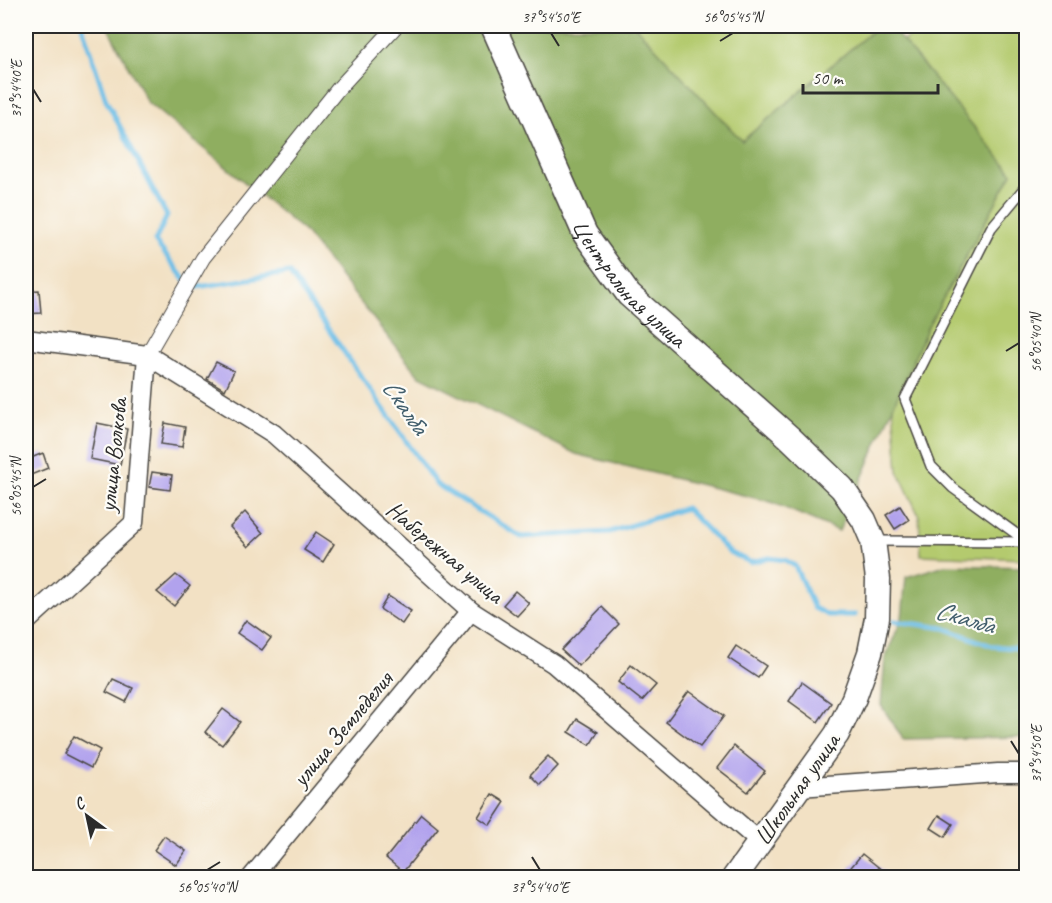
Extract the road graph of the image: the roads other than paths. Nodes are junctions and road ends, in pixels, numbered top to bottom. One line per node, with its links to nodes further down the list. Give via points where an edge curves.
1 (396, 26): 5 (street, via 338,90 203,258)
2 (493, 26): 6 (street, Центральная улица, via 585,234 629,295 842,488)
3 (1026, 186): 7 (lane, via 991,228 905,399 931,465 954,489)
4 (26, 339): 5 (street)
5 (147, 355): 8 (street, Набережная улица, via 274,434); 9 (street, улица Волкова, via 134,523)
6 (873, 541): 7 (lane); 11 (street, Школьная улица, via 878,579 877,618 870,653 837,734)
7 (1026, 542)
8 (471, 611): 12 (street, Набережная улица, via 554,664); 13 (street, улица Земледелия)
9 (26, 622)
10 (1026, 773): 11 (street)
11 (799, 787): 12 (street, Школьная улица)
12 (760, 842): 14 (street, Школьная улица)
13 (251, 878)
14 (734, 878)

